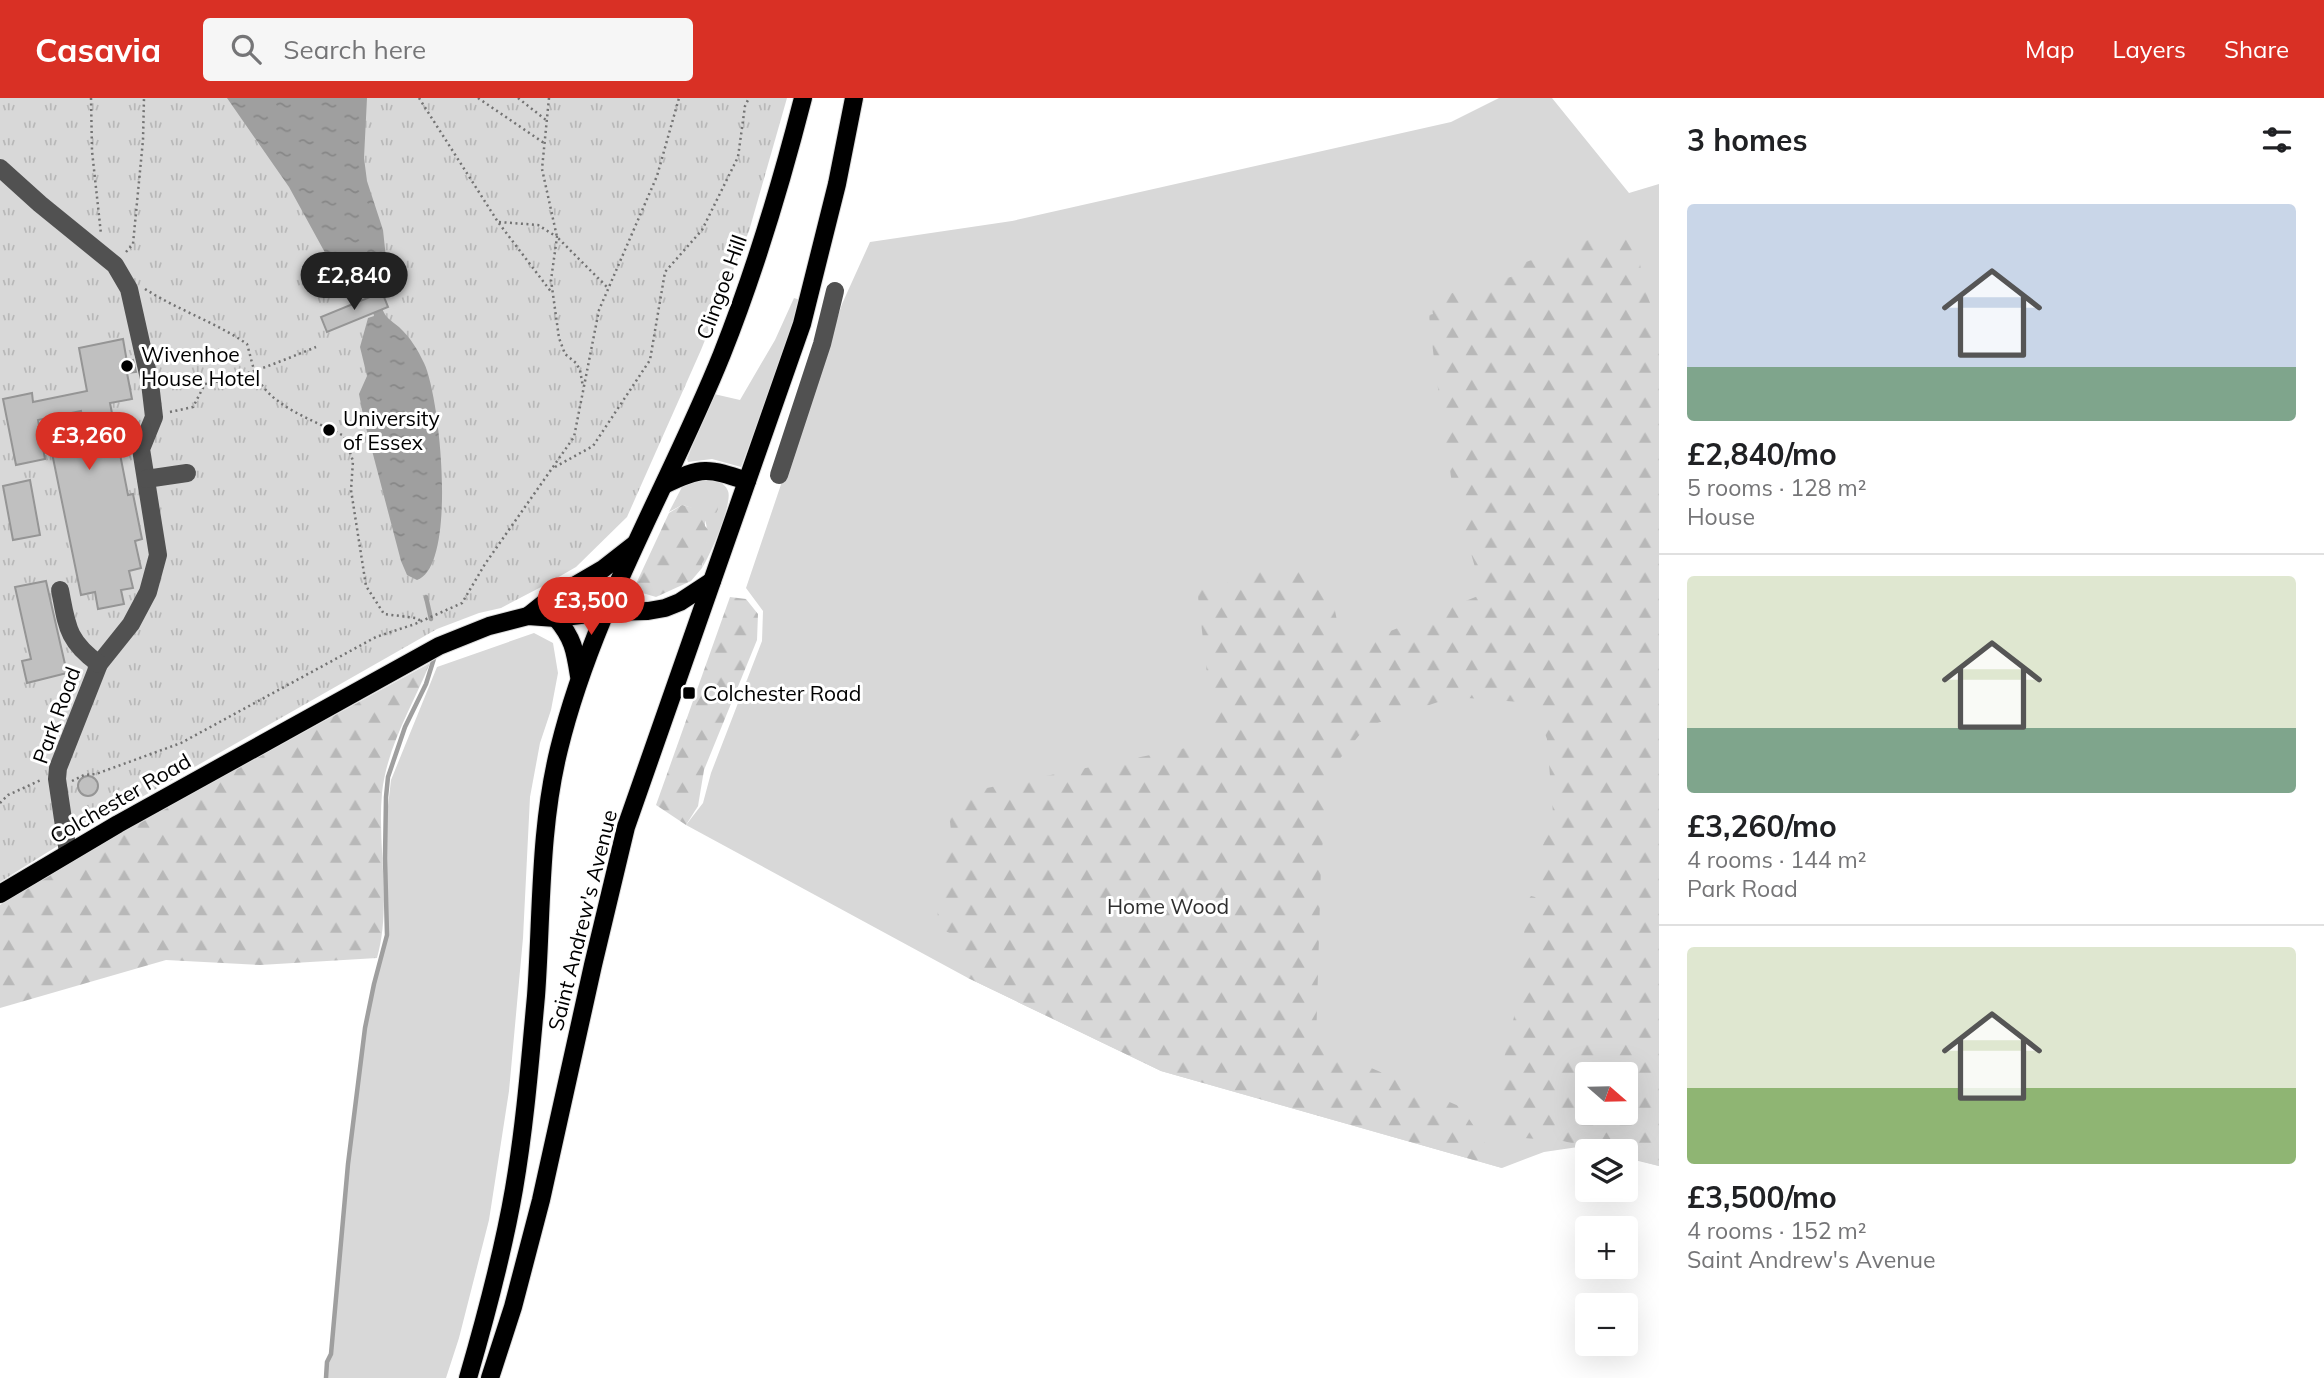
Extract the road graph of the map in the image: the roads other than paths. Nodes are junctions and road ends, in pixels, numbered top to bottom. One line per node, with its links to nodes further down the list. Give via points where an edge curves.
1 (803, 98): 9 (main road, Clingoe Hill, via 761,246 722,354)
2 (854, 98): 8 (main road, via 802,324)
3 (0, 167): 7 (street, Park Road, via 115,265 129,289 154,416 141,449)
4 (835, 291): 6 (street)
5 (187, 473): 7 (street)
6 (779, 475)
7 (146, 479): 16 (street, Park Road, via 158,555 148,592 131,624)
8 (747, 481): 9 (main road, via 710,470 690,472); 11 (main road, Saint Andrew's Avenue)
9 (664, 485): 10 (main road, Saint Andrew's Avenue)
10 (638, 542): 13 (main road, Saint Andrew's Avenue); 14 (main road, Colchester Road)
11 (712, 581): 13 (main road, Colchester Road, via 665,608); 21 (main road, Saint Andrew's Avenue, via 626,827 541,1200)
12 (60, 590): 16 (street, via 67,629 82,652)
13 (605, 612): 15 (main road, Colchester Road); 17 (main road, Saint Andrew's Avenue)
14 (528, 616): 15 (main road, Colchester Road); 18 (main road, Colchester Road, via 439,646)
15 (556, 618): 17 (main road, via 569,633)
16 (99, 664): 18 (street, Park Road, via 58,768)
17 (579, 676): 20 (main road, Saint Andrew's Avenue, via 548,803 529,1072 515,1181 496,1276)
18 (68, 853): 19 (main road, Colchester Road)
19 (0, 894)
20 (468, 1378)
21 (490, 1378)

